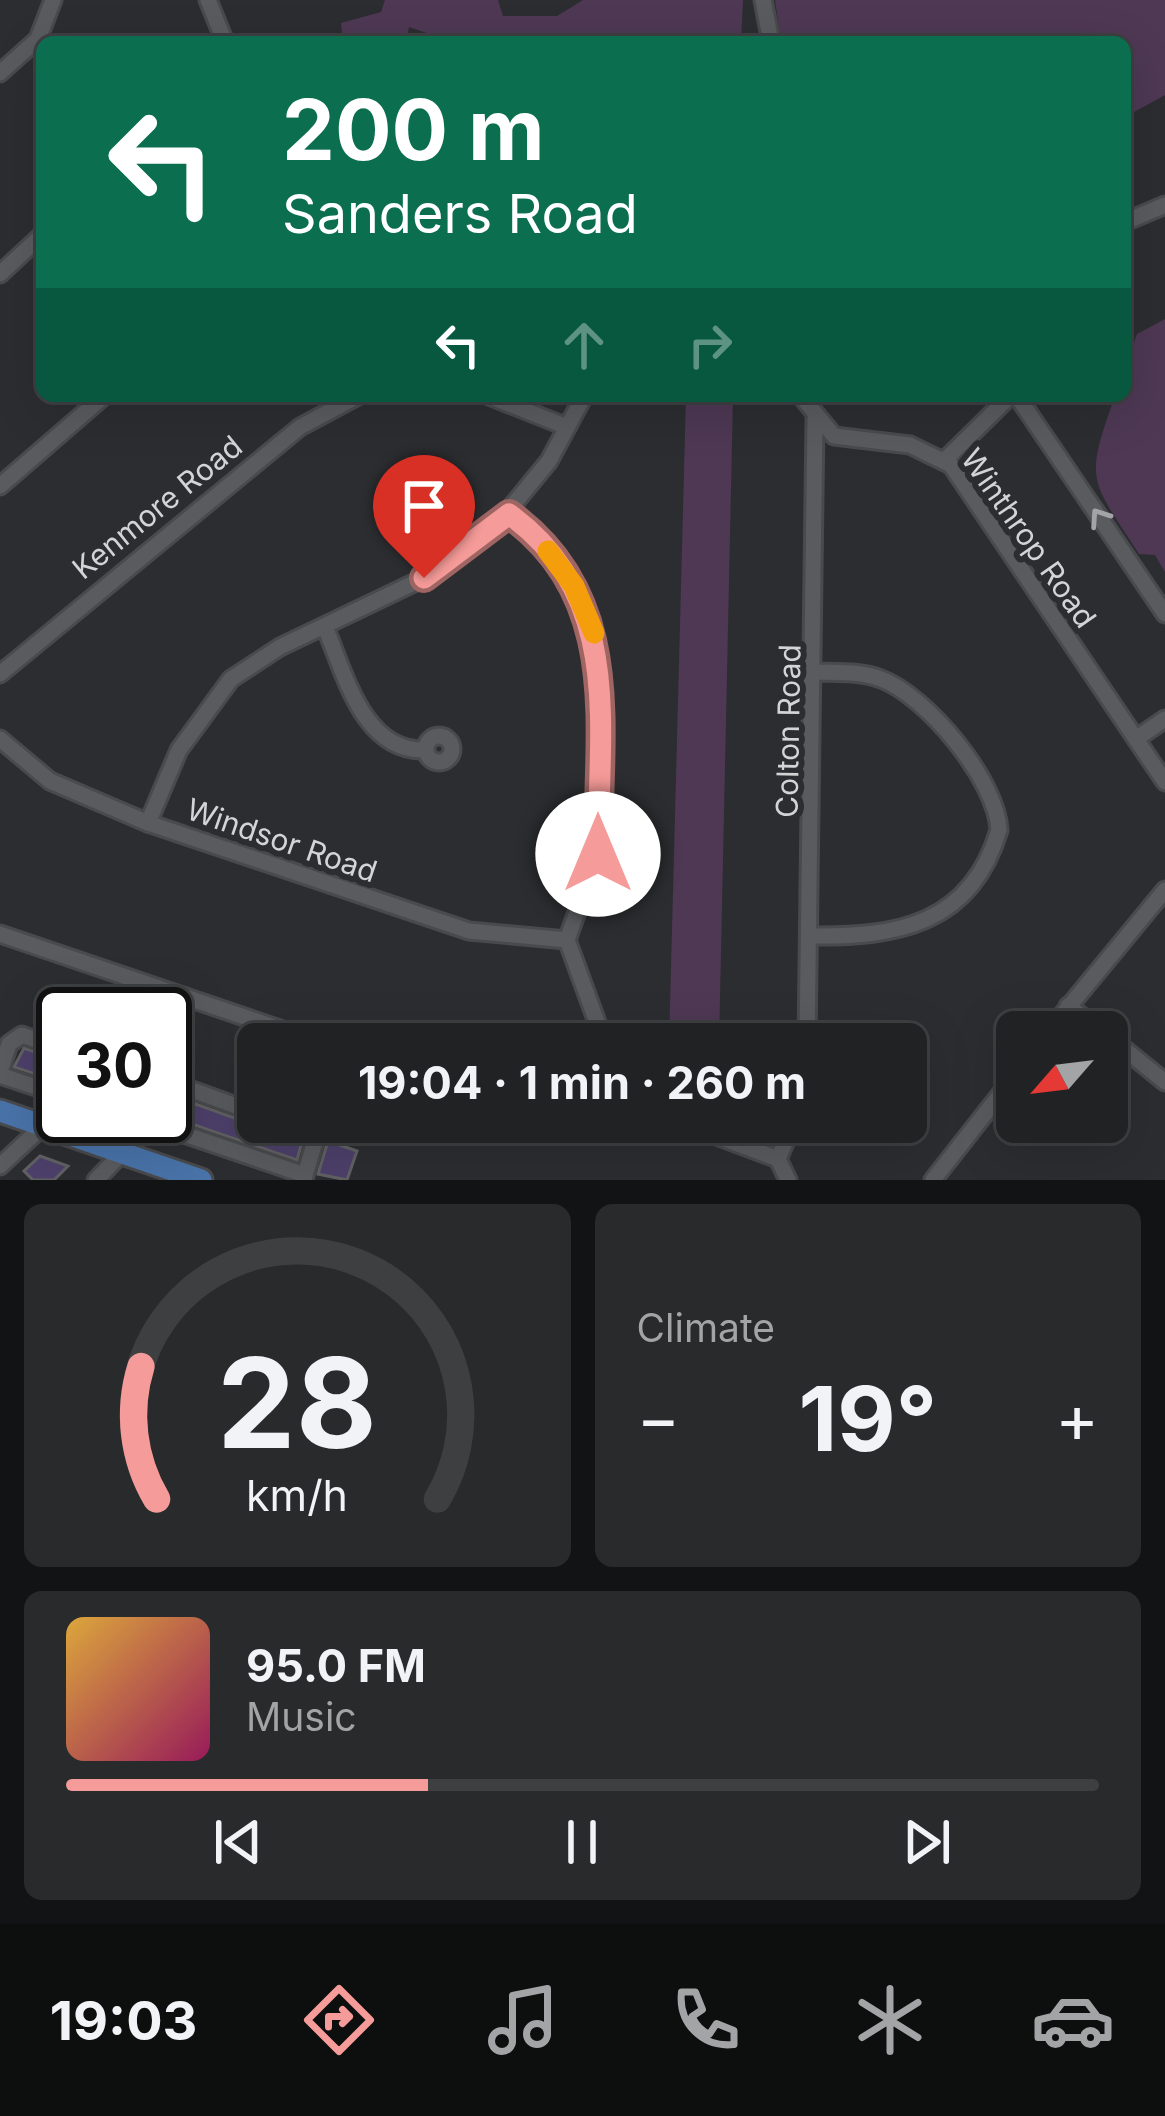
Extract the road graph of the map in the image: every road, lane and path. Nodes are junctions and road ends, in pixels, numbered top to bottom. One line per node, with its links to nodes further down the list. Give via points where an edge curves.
1 (53, 0): 4 (street)
2 (208, 0): 5 (street)
3 (763, 0): 6 (street)
4 (39, 36)
5 (223, 36)
6 (770, 36)
7 (36, 40): 8 (street)
8 (0, 73)
9 (1165, 205): 10 (street)
10 (1131, 220)
11 (36, 241): 12 (street)
12 (0, 274)
13 (97, 402): 23 (street)
14 (347, 402): 28 (street, Kenmore Road, via 300,427)
15 (504, 402): 21 (street)
16 (581, 402): 21 (street)
17 (805, 402): 20 (street)
18 (1008, 402): 22 (street)
19 (1018, 402): 25 (street, one-way to 19)
20 (815, 418): 22 (street, Winthrop Road, via 833,436 910,445); 27 (street, Colton Road)
21 (567, 427): 24 (street)
22 (945, 460): 31 (street, Winthrop Road)
23 (0, 486)
24 (509, 514): 26 (street, via 424,578); 38 (street, via 562,566 591,619 598,655 598,854)
25 (1165, 614)
26 (325, 627): 32 (street, via 368,722 385,740); 34 (street, via 231,680 179,750)
27 (816, 672): 37 (street, Colton Road); 37 (street, via 867,674 919,700 986,785 999,830 974,882 934,915 880,936)
28 (0, 674)
29 (1165, 719): 31 (street)
30 (0, 739): 34 (street, Windsor Road, via 50,782)
31 (1136, 739): 33 (street, Winthrop Road)
32 (425, 750)
33 (1165, 782)
34 (148, 823): 38 (street, Windsor Road, via 469,931)
35 (1165, 890): 39 (street)
36 (0, 934): 42 (street)
37 (811, 936): 44 (street, Colton Road)
38 (567, 940): 43 (street)
39 (1068, 1006): 40 (street); 41 (street)
40 (1064, 1011)
41 (1075, 1011)
42 (262, 1023)
43 (597, 1023)
44 (808, 1023)
45 (36, 1040): 47 (street, via 22,1035 9,1044)
46 (1128, 1052): 48 (street)
47 (0, 1074): 49 (street)
48 (1165, 1080)
49 (36, 1087)
50 (192, 1090): 52 (street)
51 (996, 1104): 69 (street, via 953,1171)
52 (237, 1106)
53 (0, 1112): 54 (main road)
54 (36, 1124)
55 (36, 1133): 64 (street)
56 (192, 1139): 66 (street)
57 (103, 1143): 62 (main road)
58 (120, 1143): 62 (street)
59 (315, 1143): 66 (street)
60 (735, 1143): 63 (street)
61 (785, 1143): 63 (street)
62 (118, 1152): 65 (main road); 67 (street)
63 (778, 1159): 68 (street)
64 (0, 1166)
65 (187, 1177)
66 (304, 1178)
67 (96, 1180)
68 (788, 1180)
69 (933, 1180)

